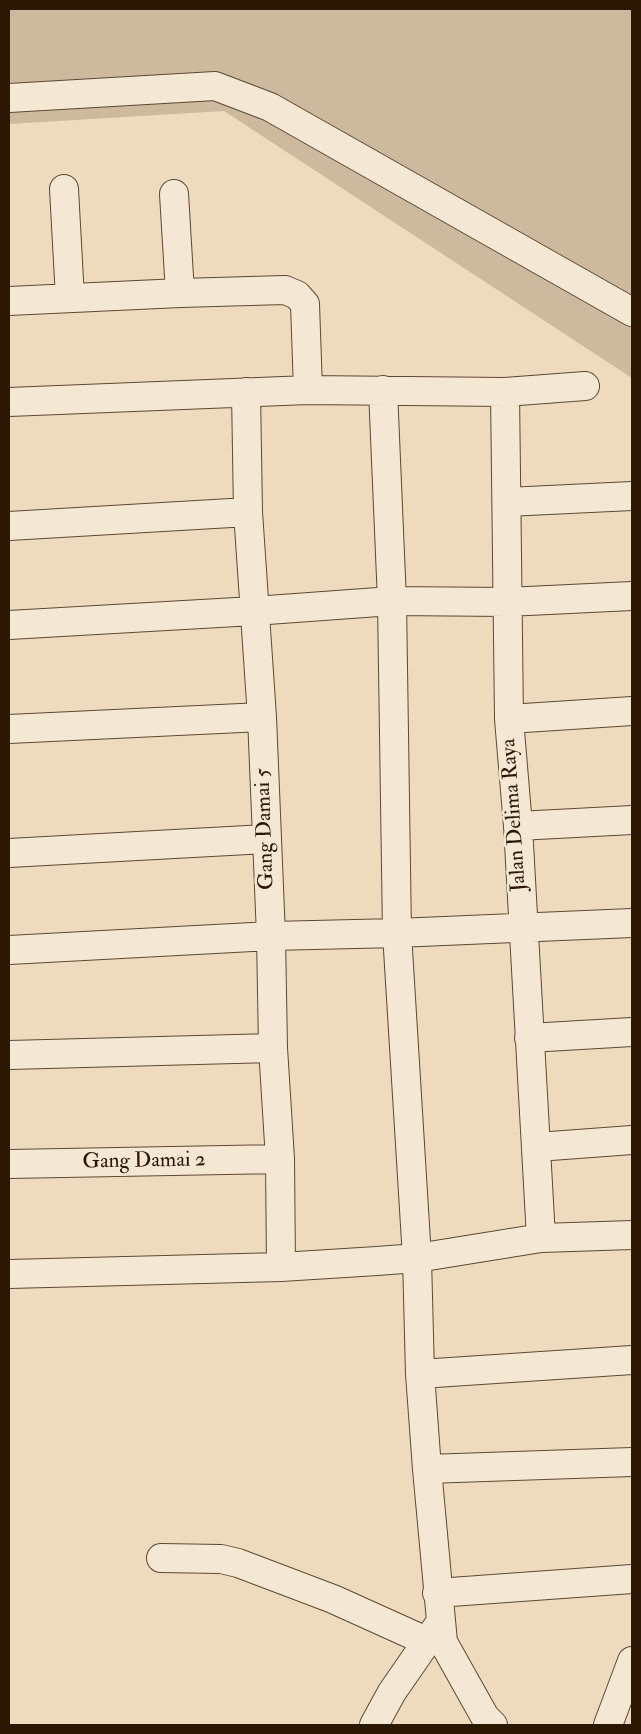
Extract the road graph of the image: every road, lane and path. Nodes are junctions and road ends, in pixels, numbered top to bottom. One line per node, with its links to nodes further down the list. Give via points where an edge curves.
1 (9, 98): 7 (street, via 215,86 270,107)
2 (64, 189): 5 (street)
3 (174, 194): 4 (street)
4 (180, 293): 5 (street); 9 (street, via 285,290 297,294 305,304)
5 (70, 298): 6 (street)
6 (9, 301)
7 (632, 312)
8 (585, 386): 12 (street)
9 (308, 390): 10 (street); 11 (street)
10 (384, 390): 12 (street); 19 (street)
11 (246, 392): 13 (street); 16 (street, Gang Damai 5)
12 (505, 392): 15 (street, Jalan Delima Raya)
13 (9, 402)
14 (632, 496): 15 (street)
15 (507, 502): 20 (street, Jalan Delima Raya)
16 (248, 512): 17 (street); 21 (street, Gang Damai 5)
17 (9, 526)
18 (632, 596): 20 (street)
19 (392, 601): 20 (street); 21 (street); 33 (street)
20 (507, 602): 25 (street, Jalan Delima Raya)
21 (254, 611): 22 (street); 24 (street, Gang Damai 5)
22 (9, 625)
23 (632, 711): 25 (street)
24 (262, 717): 26 (street); 29 (street, Gang Damai 5)
25 (509, 719): 28 (street, Jalan Delima Raya)
26 (9, 729)
27 (632, 820): 28 (street)
28 (518, 826): 32 (street, Jalan Delima Raya)
29 (266, 839): 30 (street); 34 (street, Gang Damai 5)
30 (9, 854)
31 (632, 923): 32 (street)
32 (523, 926): 33 (street); 37 (street, Jalan Delima Raya)
33 (397, 933): 34 (street); 46 (street)
34 (271, 936): 35 (street); 38 (street, Gang Damai 5)
35 (9, 950)
36 (632, 1032): 37 (street)
37 (529, 1038): 41 (street, Jalan Delima Raya)
38 (273, 1048): 39 (street); 42 (street, Gang Damai 5)
39 (9, 1055)
40 (632, 1140): 41 (street)
41 (537, 1147): 45 (street, Jalan Delima Raya)
42 (280, 1159): 43 (street, Gang Damai 2); 47 (street, Gang Damai 5)
43 (9, 1164)
44 (632, 1235): 45 (street)
45 (540, 1238): 46 (street)
46 (417, 1258): 47 (street); 50 (street)
47 (281, 1267): 48 (street)
48 (9, 1274)
49 (632, 1360): 50 (street)
50 (420, 1374): 52 (street)
51 (632, 1462): 52 (street)
52 (426, 1469): 55 (street)
53 (161, 1558): 56 (street, via 221,1559 238,1563 333,1599)
54 (632, 1579): 55 (street)
55 (437, 1592): 56 (street)
56 (434, 1631): 58 (street, via 392,1692); 59 (street, via 485,1718)
57 (632, 1661): 60 (street)
58 (374, 1725)
59 (493, 1725)
60 (608, 1725)

